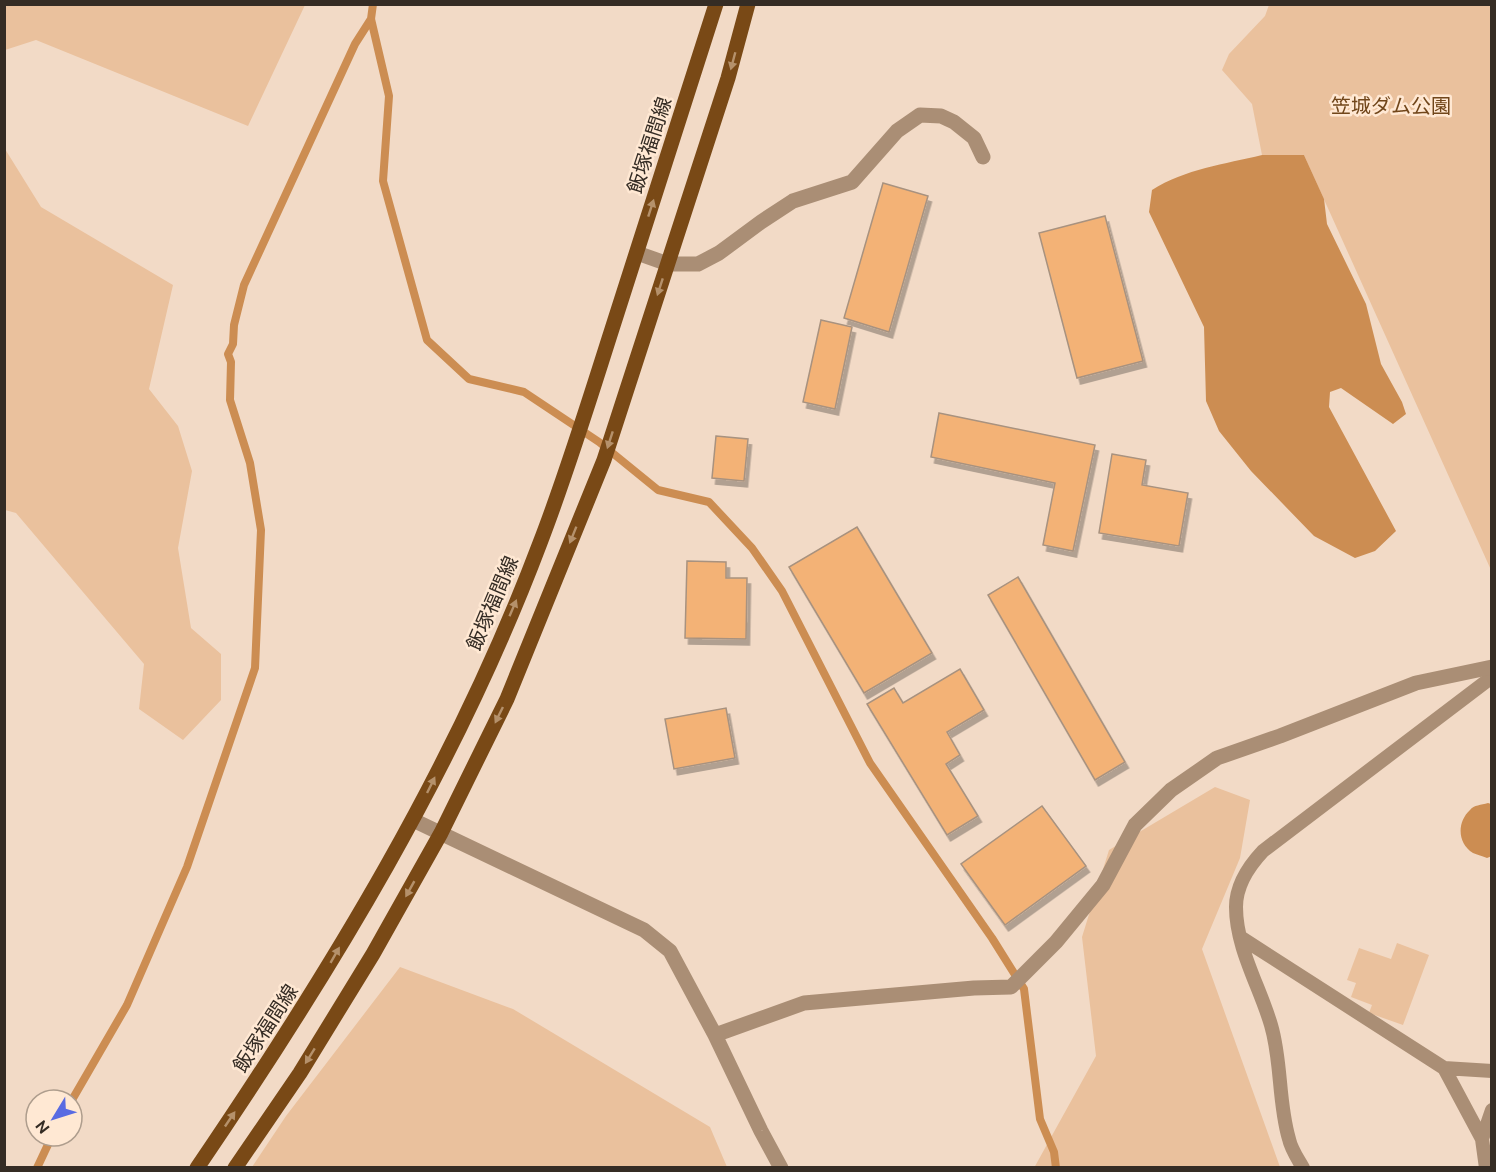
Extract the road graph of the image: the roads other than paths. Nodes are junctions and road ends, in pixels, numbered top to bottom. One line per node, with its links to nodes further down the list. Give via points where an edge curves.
1 (716, 4): 4 (main road, 飯塚福間線, one-way to 1)
2 (748, 4): 5 (main road, one-way to 5)
3 (984, 157): 5 (street, via 974,138 954,122 941,116 920,115 897,131 852,182 793,201 698,264)
4 (637, 253): 5 (street); 8 (main road, 飯塚福間線, one-way to 4, via 489,664 540,544)
5 (668, 264): 9 (main road, one-way to 9, via 596,481 507,699)
6 (1491, 667): 11 (street, via 1416,683 1217,758 1171,790 1135,825 1103,885 1056,942 1011,987 804,1002)
7 (1491, 677): 10 (lane, via 1263,851 1239,885 1236,904)
8 (414, 820): 9 (street); 16 (main road, 飯塚福間線, one-way to 8, via 270,1061)
9 (441, 833): 11 (street, via 644,930 670,951); 17 (main road, one-way to 17, via 300,1073)
10 (1240, 937): 12 (lane); 19 (lane, via 1271,1025 1289,1140)
11 (716, 1035): 18 (street)
12 (1444, 1068): 13 (lane); 15 (lane)
13 (1491, 1071)
14 (1491, 1110): 15 (lane)
15 (1482, 1139): 20 (lane)
16 (197, 1167)
17 (235, 1167)
18 (781, 1167)
19 (1303, 1167)
20 (1486, 1167)

